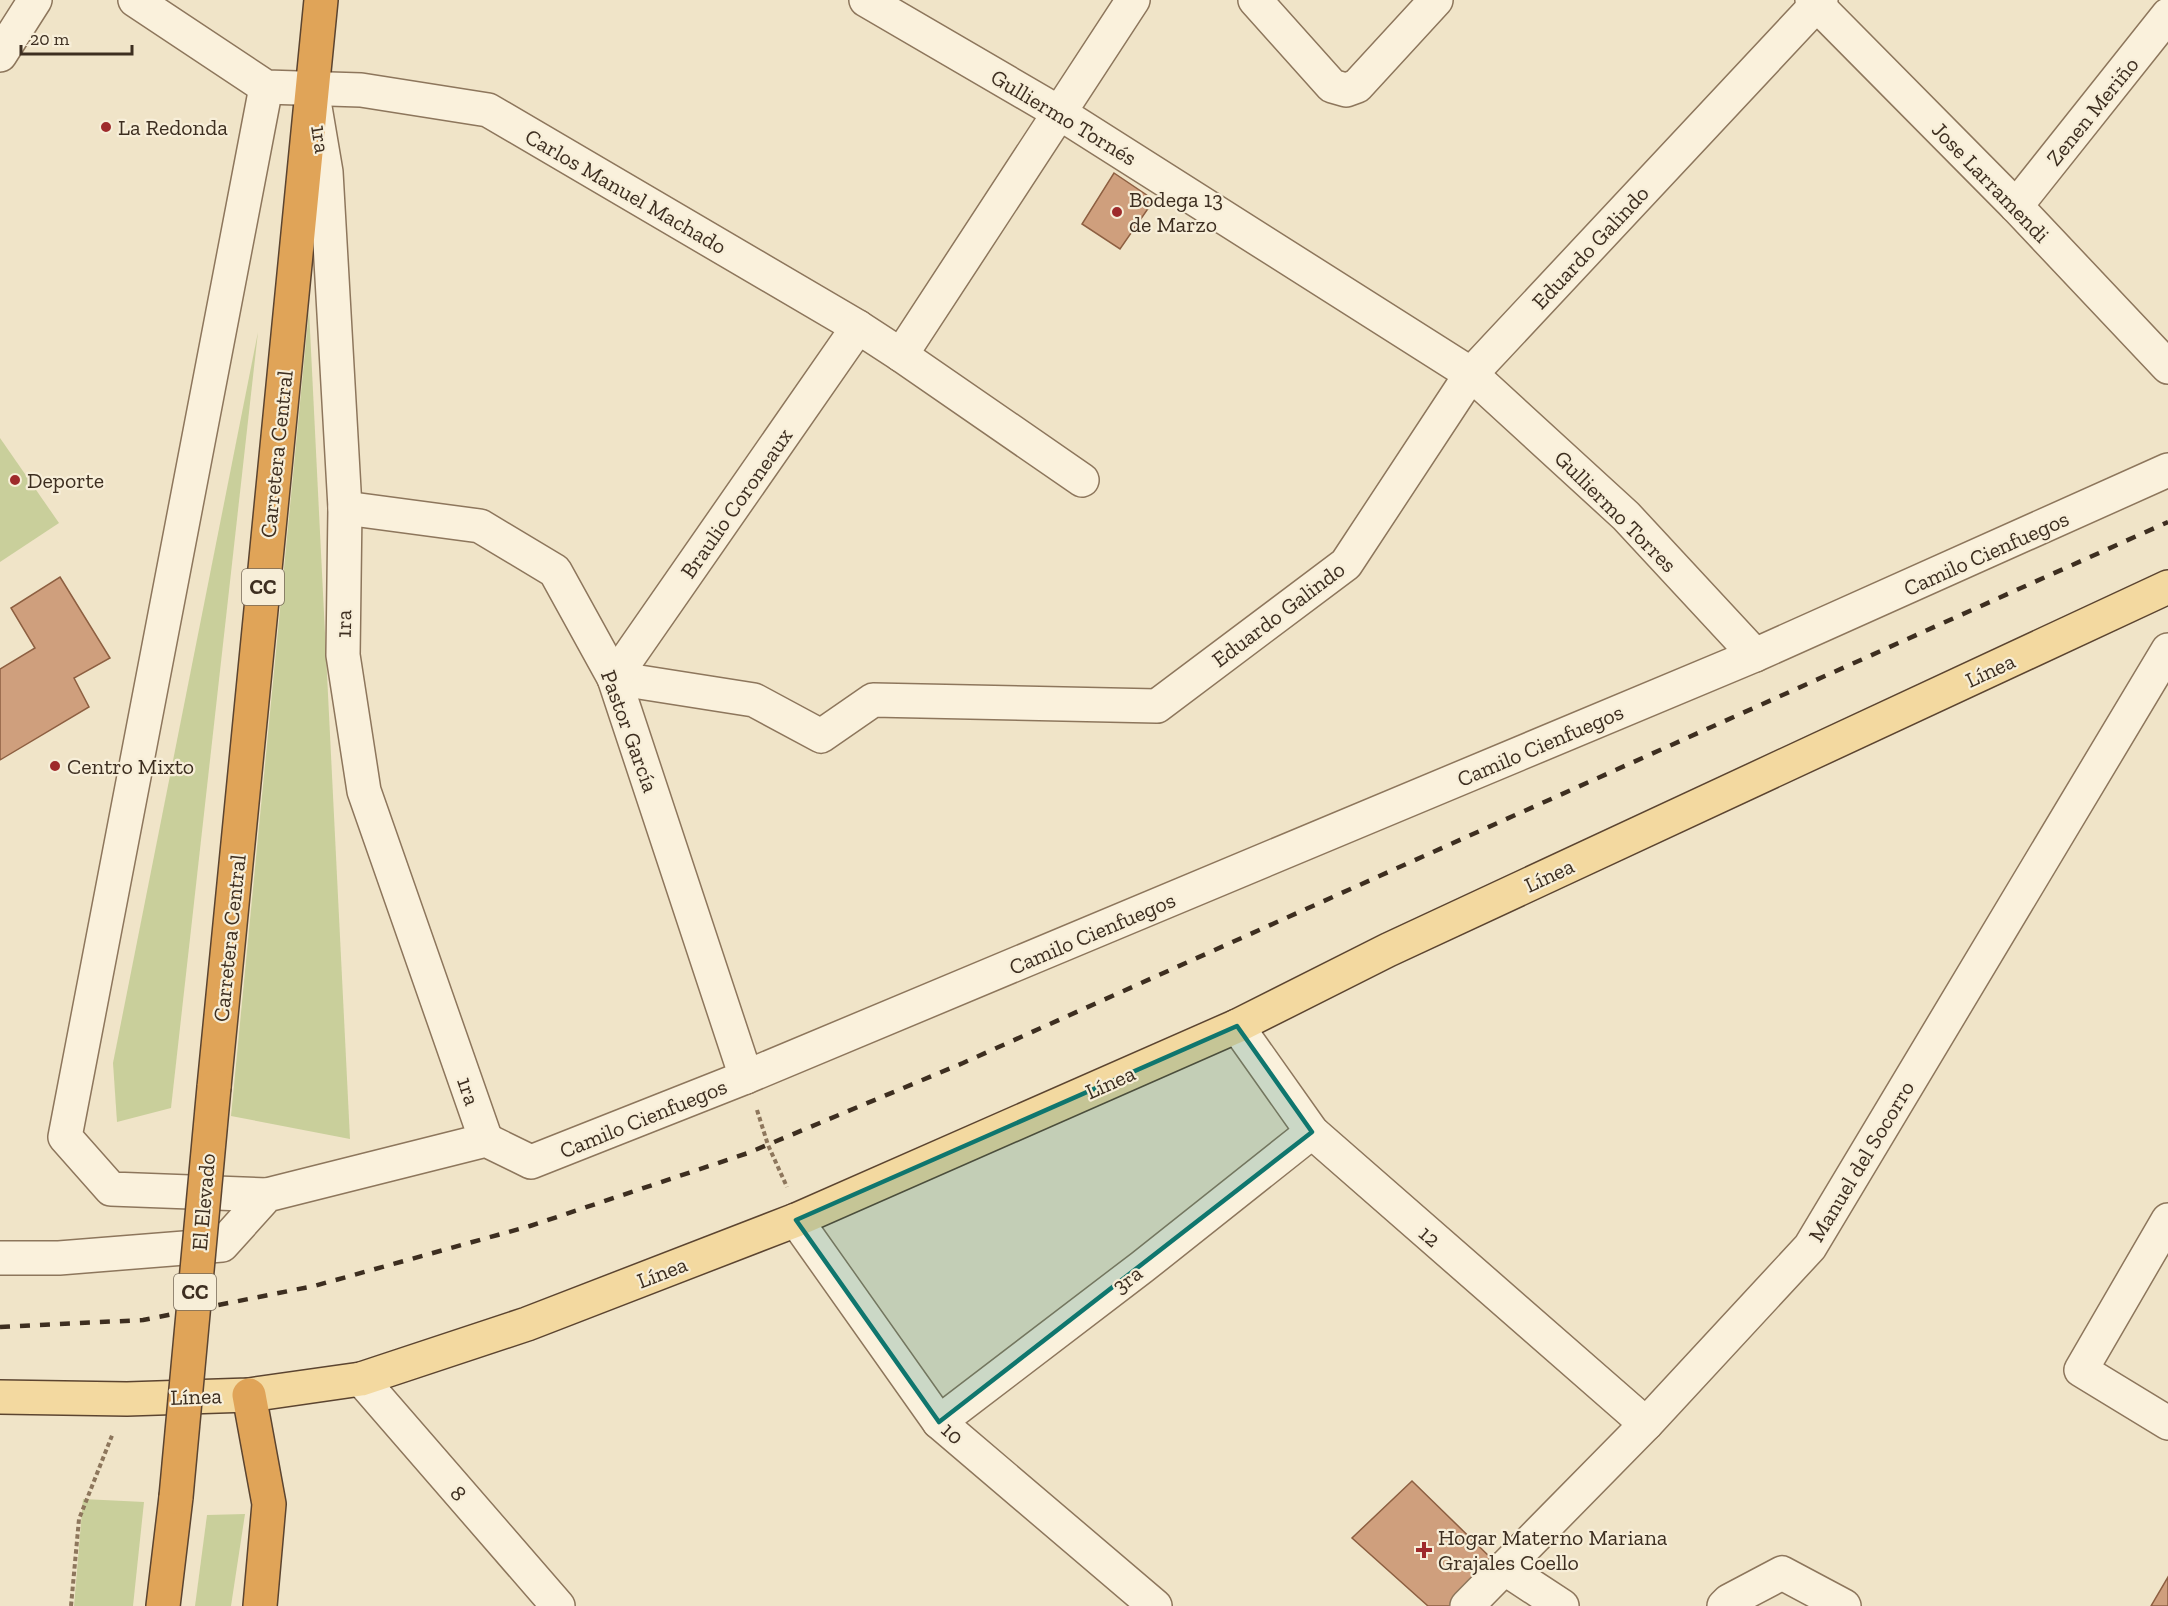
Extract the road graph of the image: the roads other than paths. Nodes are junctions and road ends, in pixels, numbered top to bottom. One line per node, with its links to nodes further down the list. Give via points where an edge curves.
1 (35, 0): 10 (street)
2 (135, 0): 11 (street)
3 (321, 0): 12 (highway, Carretera Central / CC)
4 (866, 0): 13 (street, Gulliermo Tornés)
5 (1133, 0): 13 (street)
6 (1255, 0): 7 (street, via 1332,86 1346,90 1358,86)
7 (1436, 0)
8 (1816, 2): 14 (street, Jose Larramendi); 18 (street, Eduardo Galindo)
9 (2168, 15): 14 (street, Zenen Meriño)
10 (0, 55)
11 (266, 87): 12 (street, Carlos Manuel Machado); 31 (street, via 65,1137 111,1190)
12 (312, 87): 15 (street, Carlos Manuel Machado, via 361,90 488,110); 21 (street, 1ra, via 326,172); 28 (highway, Carretera Central / CC)
13 (1058, 112): 16 (street); 18 (street, Gulliermo Tornés)
14 (2016, 206): 17 (street, Jose Larramendi)
15 (858, 327): 16 (street, Carlos Manuel Machado); 25 (street, Braulio Coroneaux)
16 (901, 355): 20 (street, Carlos Manuel Machado)
17 (2168, 367)
18 (1471, 374): 24 (street, Gulliermo Torres, via 1626,516); 25 (street, Eduardo Galindo, via 1346,564 1157,706 873,700 821,736 754,699)
19 (2168, 470): 24 (street, Camilo Cienfuegos)
20 (1082, 480)
21 (345, 508): 25 (street, Pastor García, via 480,526 555,571); 30 (street, 1ra, via 343,655 364,791)
22 (2168, 587): 26 (main road, Línea, via 1388,950)
23 (2168, 650): 40 (street, Manuel del Socorro, via 1810,1247)
24 (1755, 655): 27 (street, Camilo Cienfuegos)
25 (614, 678): 27 (street, Pastor García)
26 (1238, 1026): 29 (street, 12); 32 (main road, Línea)
27 (746, 1077): 30 (street, Camilo Cienfuegos, via 531,1162)
28 (214, 1087): 42 (highway, El Elevado / CC, bridge)
29 (1311, 1132): 38 (street, 3ra); 40 (street, 12)
30 (486, 1140): 31 (street)
31 (267, 1196): 34 (street, via 222,1245 58,1258)
32 (796, 1220): 35 (main road, Línea, via 527,1324); 38 (street, 10)
33 (2168, 1220): 39 (street, via 2082,1370)
34 (0, 1258)
35 (361, 1379): 36 (main road, Línea); 44 (street, 8)
36 (249, 1395): 37 (main road, Línea); 43 (highway, via 269,1504)
37 (3, 1402)
38 (939, 1422): 45 (street, 10)
39 (2168, 1423)
40 (1646, 1424): 41 (street, Manuel del Socorro)
41 (1504, 1569): 46 (street, Manuel del Socorro); 47 (street)
42 (163, 1606)
43 (260, 1606)
44 (558, 1606)
45 (1155, 1606)
46 (1467, 1606)
47 (1562, 1606)
48 (1724, 1606): 49 (street, via 1782,1573)
49 (1844, 1606)

